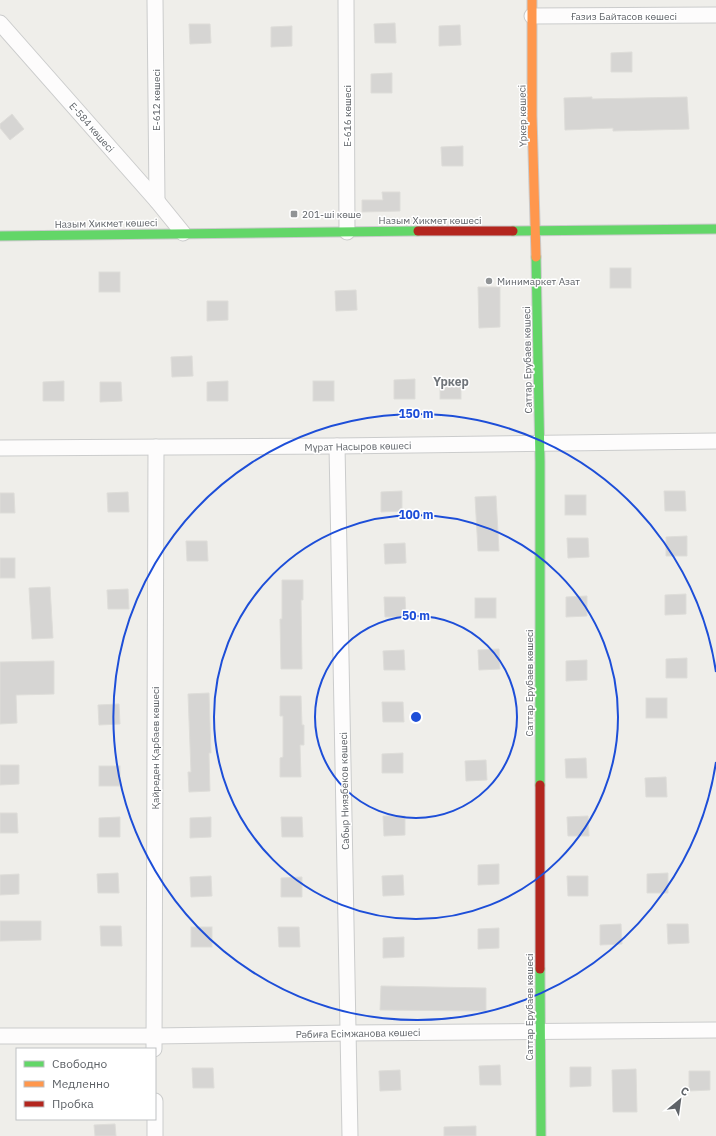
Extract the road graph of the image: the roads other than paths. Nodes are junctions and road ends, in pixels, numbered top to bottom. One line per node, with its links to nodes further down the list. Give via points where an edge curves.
1 (155, 0): 7 (street, Е-612 көшесі)
2 (346, 0): 10 (street, Е-616 көшесі)
3 (532, 0): 5 (street, Үркер көшесі)
4 (716, 15): 5 (street, Ғазиз Байтасов көшесі)
5 (532, 16): 9 (street, Үркер көшесі)
6 (0, 23): 7 (street, Е-584 көшесі)
7 (157, 201): 11 (street, Е-584 көшесі)
8 (716, 229): 9 (street, Назым Хикмет көшесі)
9 (534, 231): 10 (street, Назым Хикмет көшесі); 14 (street, Саттар Ерубаев көшесі)
10 (347, 232): 11 (street, Назым Хикмет көшесі)
11 (183, 233): 12 (street, Назым Хикмет көшесі)
12 (0, 236)
13 (716, 441): 14 (street, Мұрат Насыров көшесі)
14 (540, 443): 15 (street, Мұрат Насыров көшесі); 19 (street, Саттар Ерубаев көшесі)
15 (338, 446): 16 (street, Мұрат Насыров көшесі); 20 (street, Сабыр Ниязбеков көшесі)
16 (156, 447): 17 (street, Мұрат Насыров көшесі); 22 (street, Қайреден Қарбаев көшесі)
17 (0, 448)
18 (716, 1030): 19 (street, Рәбиға Есімжанова көшесі)
19 (540, 1031): 20 (street, Рәбиға Есімжанова көшесі); 26 (street, Саттар Ерубаев көшесі)
20 (348, 1033): 22 (street, Рәбиға Есімжанова көшесі); 25 (street, Сабыр Ниязбеков көшесі)
21 (0, 1036): 22 (street, Рәбиға Есімжанова көшесі)
22 (154, 1043)
23 (155, 1120): 24 (street)
24 (155, 1136)
25 (350, 1136)
26 (541, 1136)

